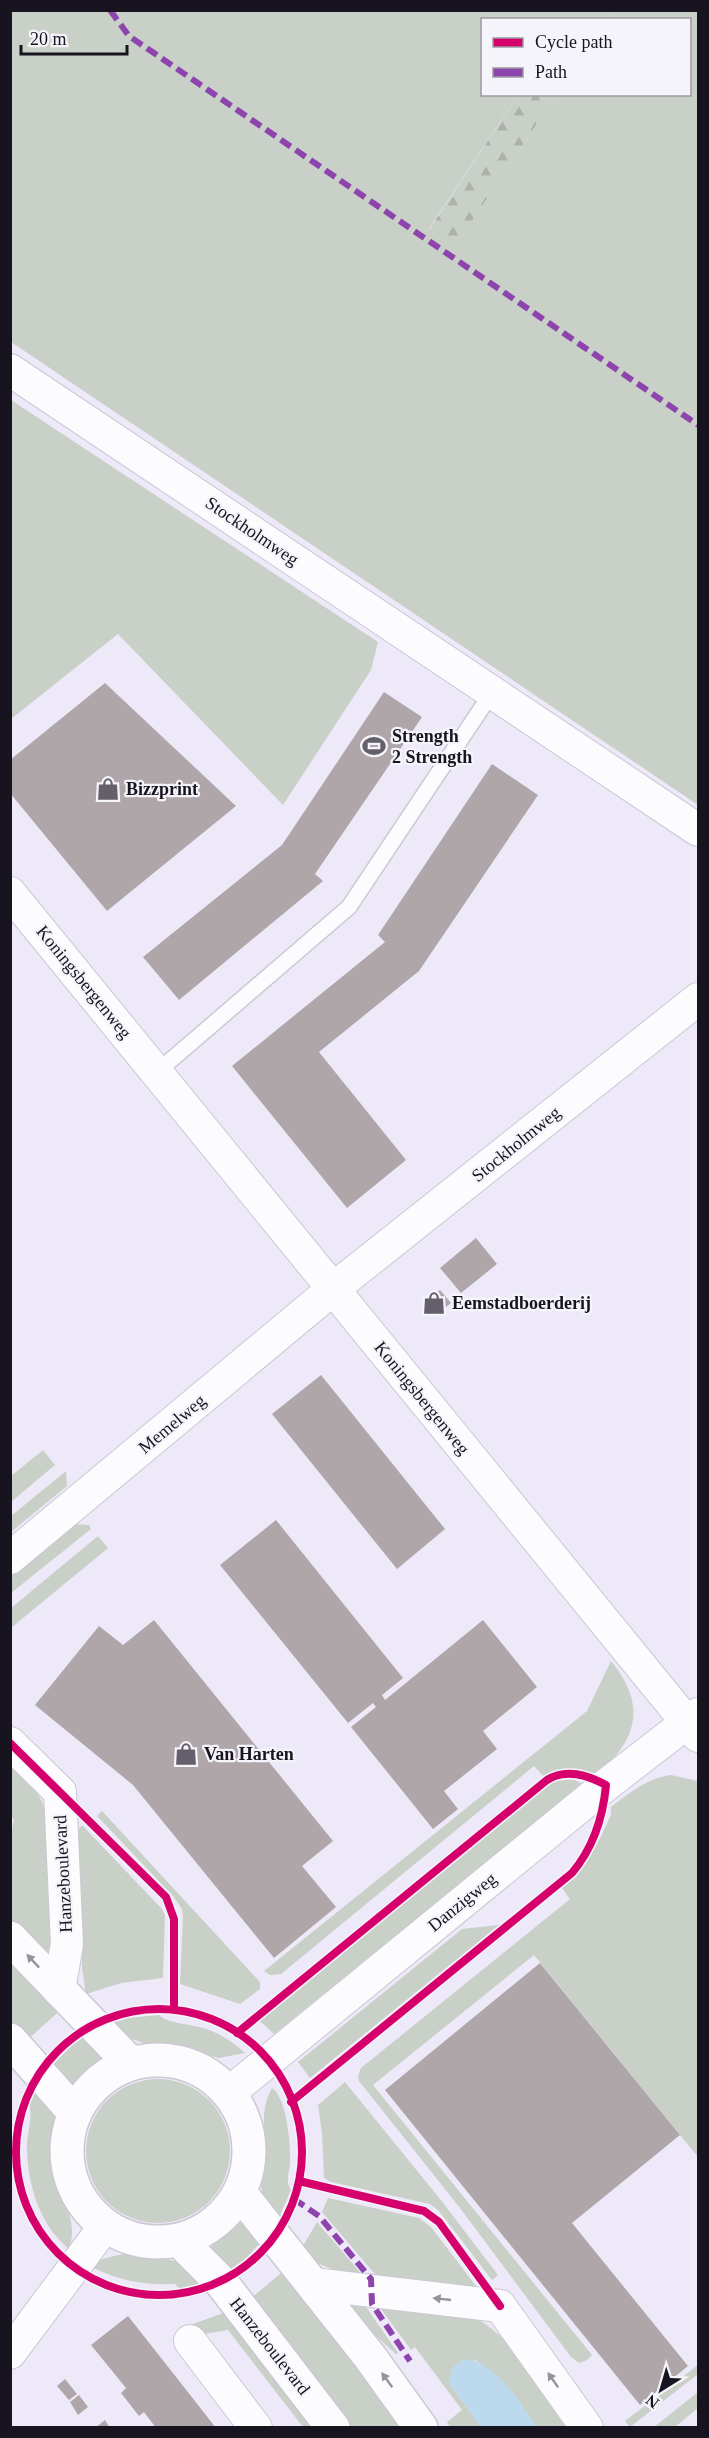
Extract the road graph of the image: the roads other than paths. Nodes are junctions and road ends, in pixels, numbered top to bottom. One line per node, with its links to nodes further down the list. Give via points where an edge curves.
1 (10, 370): 2 (street, Stockholmweg)
2 (493, 691): 3 (street, Stockholmweg); 6 (lane, via 349,907)
3 (699, 830)
4 (10, 892): 6 (street, Koningsbergenweg)
5 (699, 999): 7 (street, Stockholmweg)
6 (157, 1072): 7 (street, Koningsbergenweg)
7 (333, 1289): 8 (street, Memelweg); 9 (street, Koningsbergenweg)
8 (10, 1558)
9 (695, 1725): 15 (street, Danzigweg, via 606,1785)
10 (10, 1743): 12 (street, Hanzeboulevard, via 60,1792 66,1944)
11 (10, 1938): 12 (main road, one-way to 11)
12 (59, 1990): 14 (main road)
13 (10, 2040): 16 (main road)
14 (131, 2064): 15 (main road, via 167,2060 189,2065 209,2075); 16 (main road, via 104,2077 87,2093)
15 (229, 2093): 17 (main road, via 248,2134 250,2158)
16 (75, 2114): 18 (main road, via 68,2137 68,2162 74,2186 86,2208)
17 (240, 2193): 19 (main road, via 219,2220); 20 (main road)
18 (105, 2226): 19 (main road, via 127,2237 151,2242); 22 (street)
19 (180, 2241): 24 (main road, Hanzeboulevard, via 221,2282)
20 (313, 2284): 25 (main road, one-way to 20); 26 (street, one-way to 20, via 500,2306)
21 (190, 2341): 23 (street)
22 (10, 2353)
23 (256, 2427)
24 (333, 2427)
25 (421, 2427)
26 (586, 2427)

